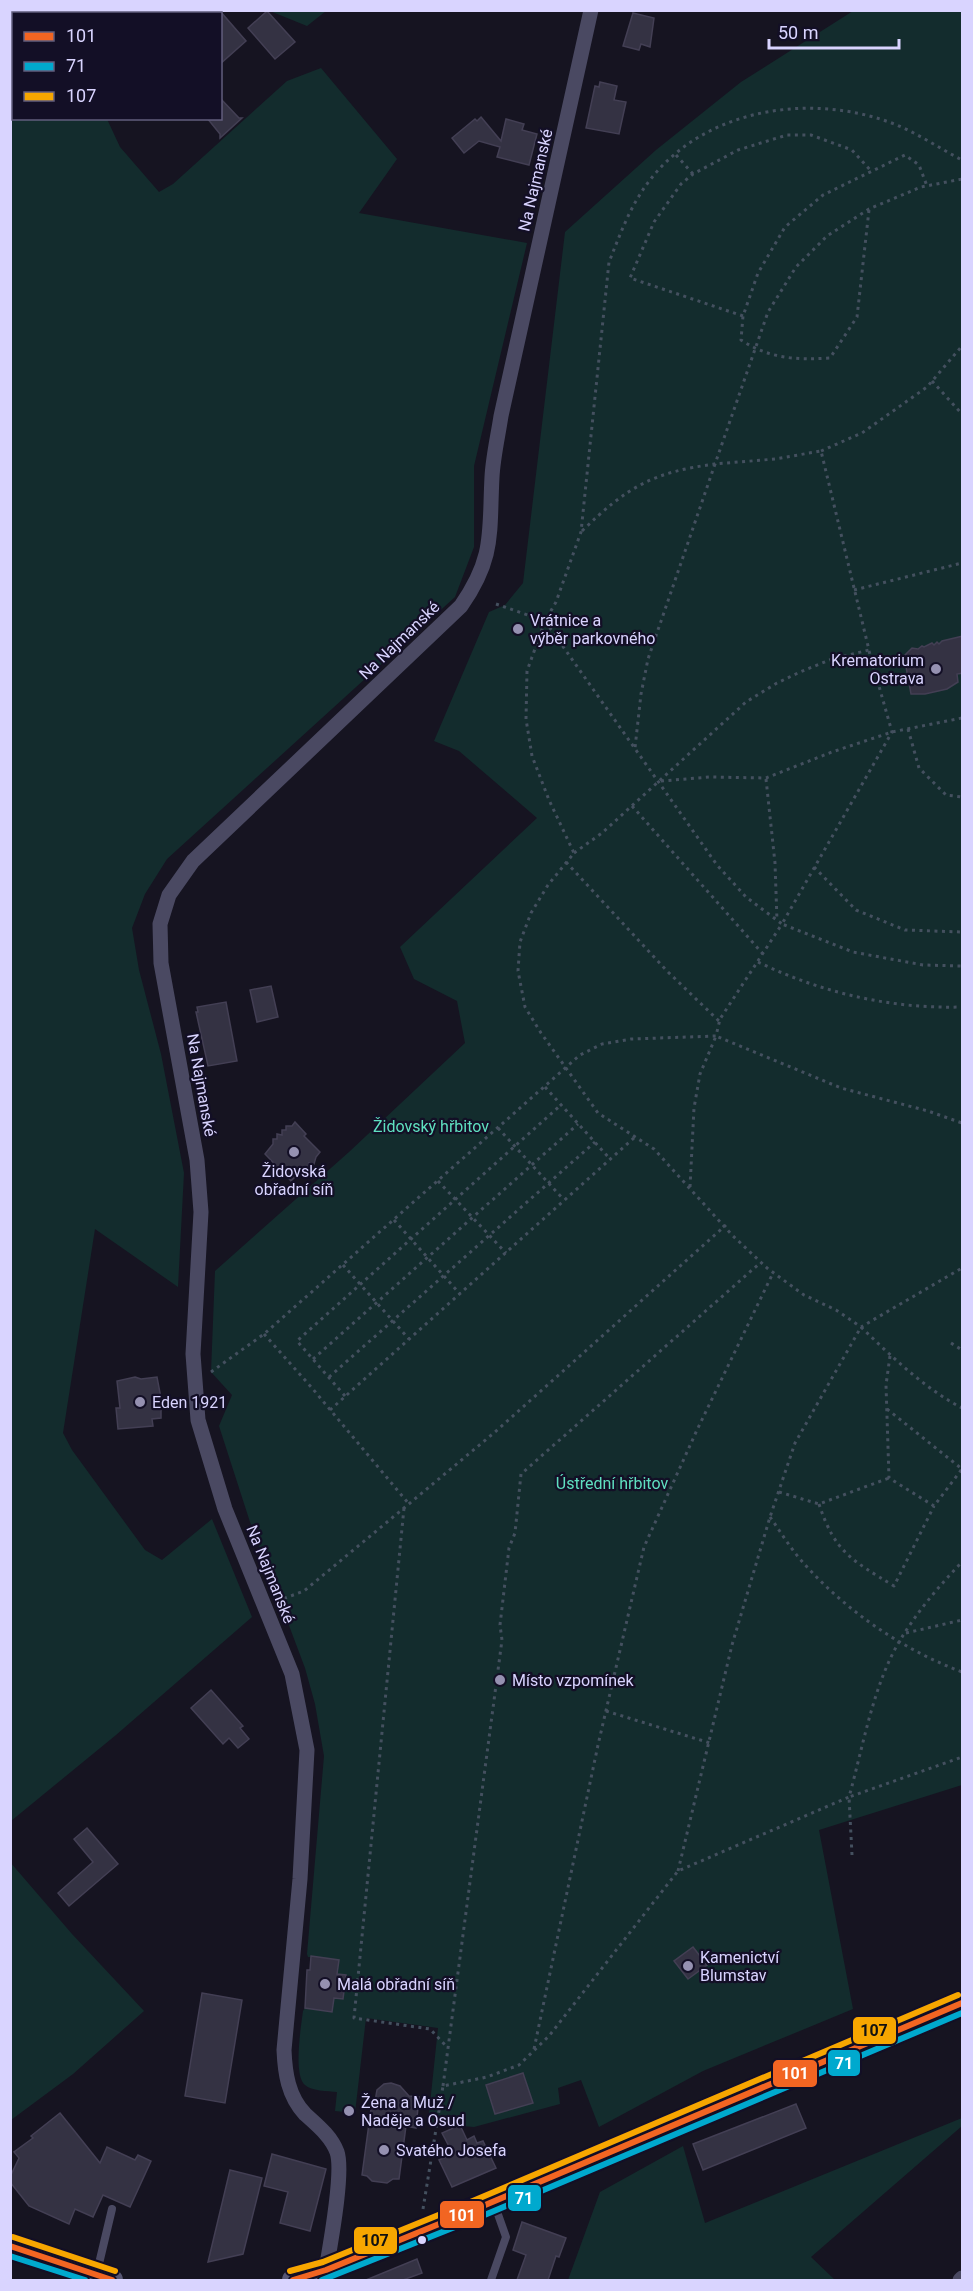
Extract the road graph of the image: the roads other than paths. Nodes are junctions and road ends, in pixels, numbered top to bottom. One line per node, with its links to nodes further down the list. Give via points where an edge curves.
1 (591, 10): 6 (street, Na Najmanské, via 501,416 492,474 491,531 476,584 461,606 193,861 169,895 160,924 161,963 197,1160 201,1212 193,1354 198,1420 225,1509 292,1674 307,1750 284,2059 288,2084 297,2104 331,2139 339,2161)
2 (963, 2003): 3 (main road)
3 (494, 2202): 6 (main road); 9 (lane, via 506,2237)
4 (112, 2209): 7 (lane)
5 (10, 2246): 7 (main road)
6 (326, 2270): 8 (main road)
7 (104, 2278)
8 (293, 2280)
9 (491, 2280)

